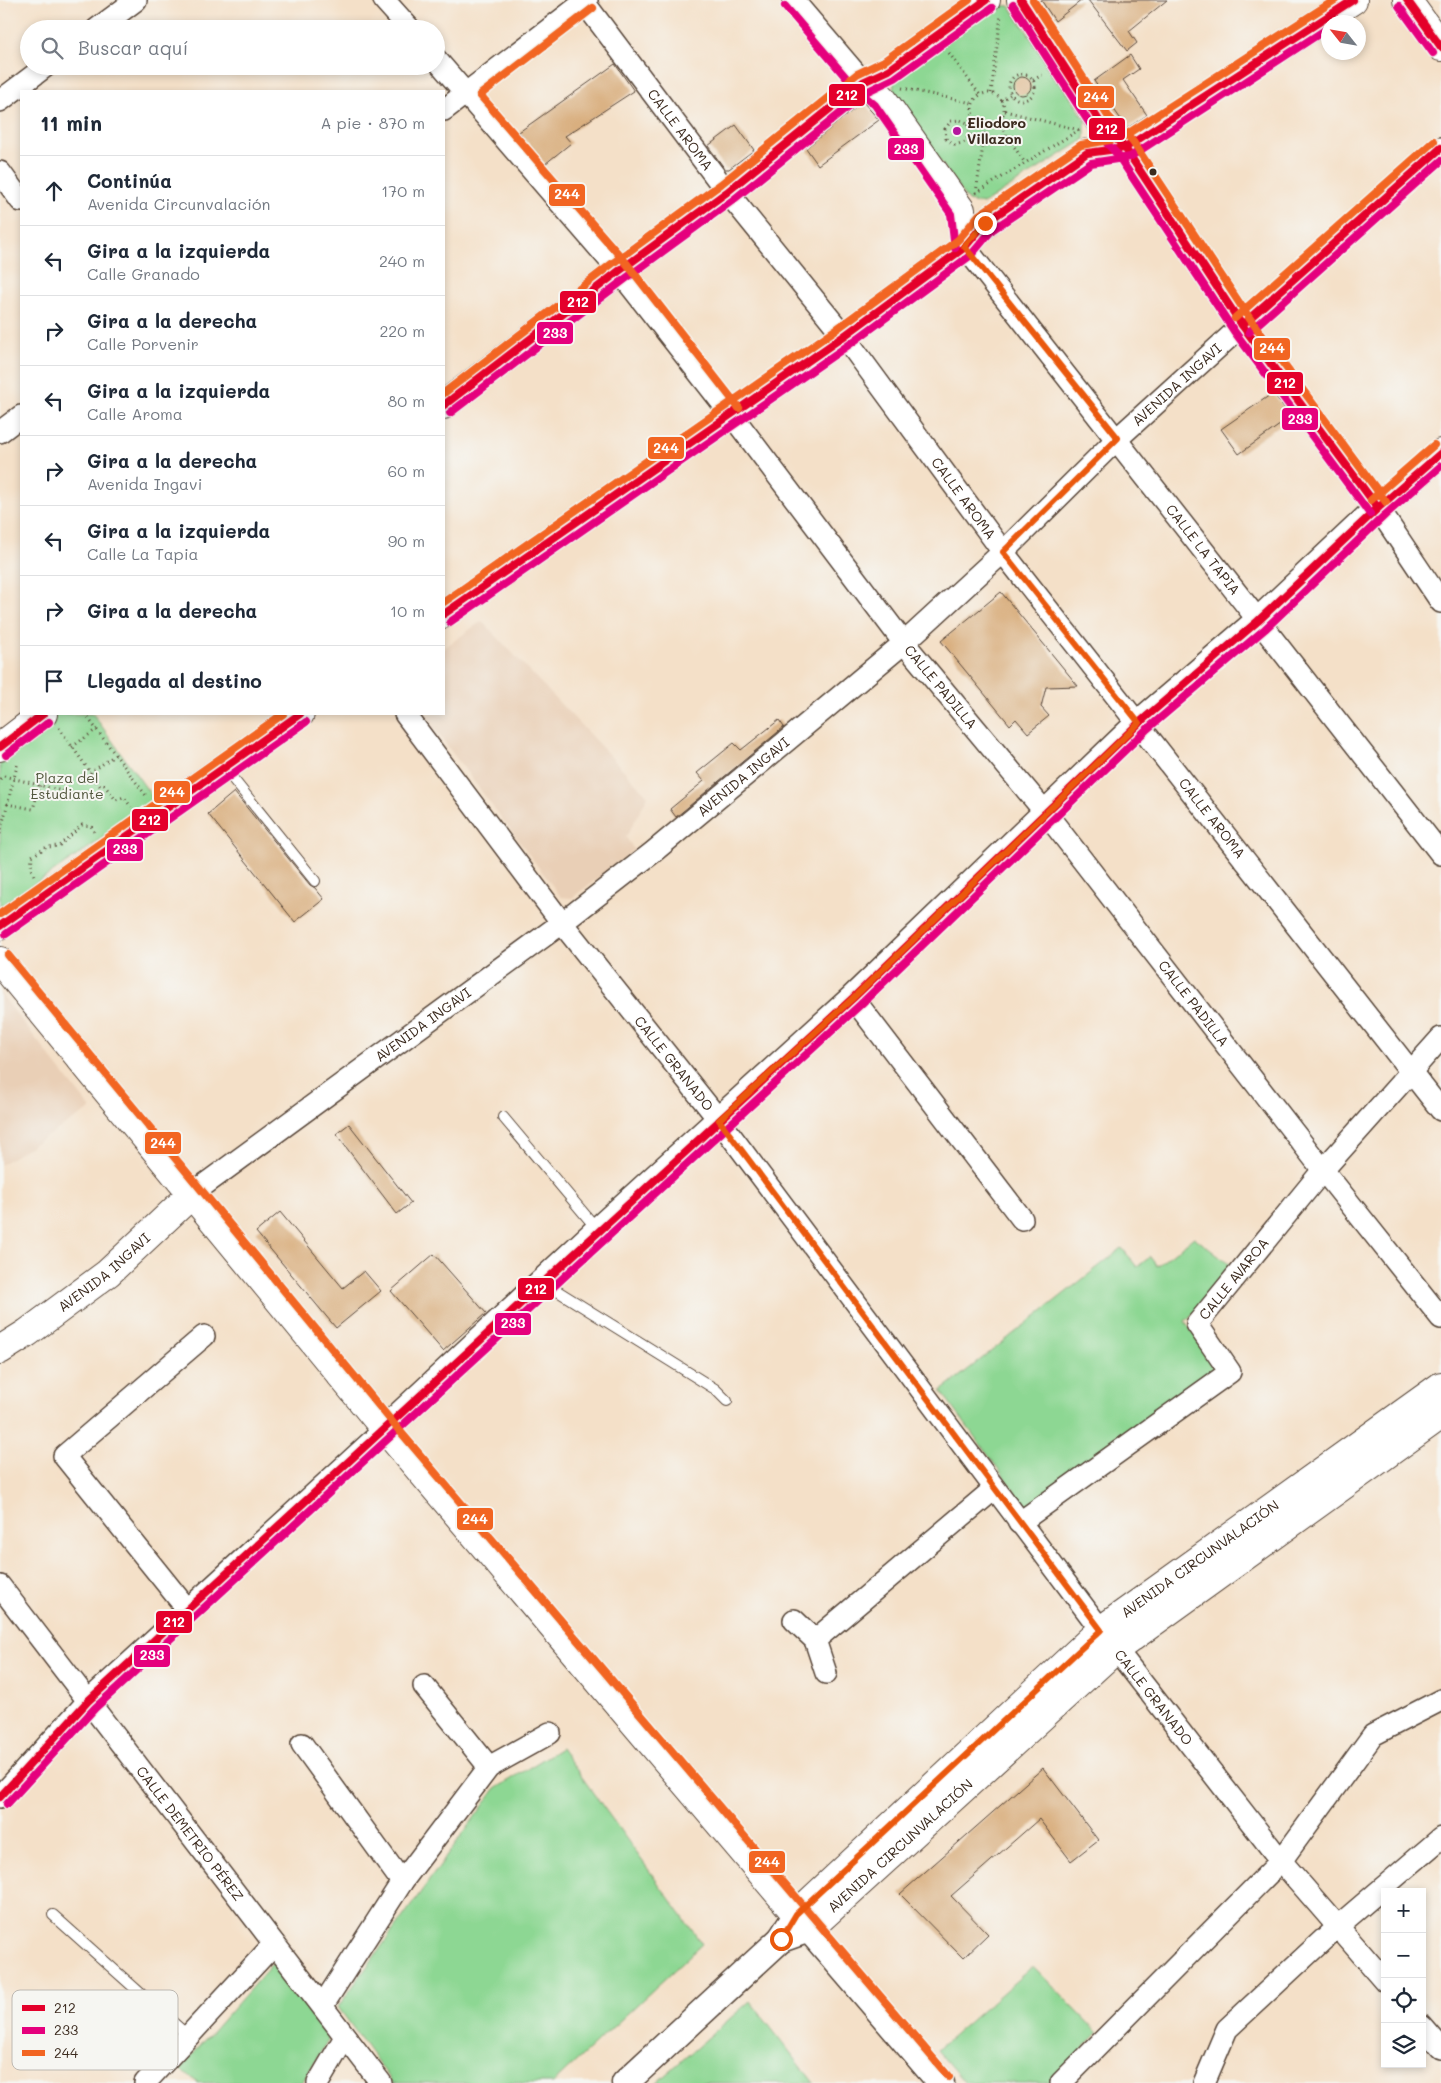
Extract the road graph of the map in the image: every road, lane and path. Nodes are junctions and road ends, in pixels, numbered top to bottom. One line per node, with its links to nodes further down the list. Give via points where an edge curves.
1 (384, 0): 9 (street)
2 (793, 0): 19 (street)
3 (1353, 0): 37 (main road)
4 (1407, 0): 11 (main road)
5 (133, 1): 8 (street)
6 (586, 1): 21 (street); 42 (street, CALLE AROMA)
7 (1002, 10): 19 (main road, via 889,70); 20 (path); 34 (main road)
8 (109, 20)
9 (402, 20)
10 (957, 46): 12 (path)
11 (1441, 47)
12 (949, 52): 13 (path); 23 (path)
13 (941, 58)
14 (445, 70): 21 (street, CALLE PADILLA)
15 (34, 75): 24 (street)
16 (1033, 80): 18 (path, via 1042,74); 22 (path, via 1021,73 1012,78 1008,89); 22 (path, via 1034,96 1026,101)
17 (910, 82): 19 (path)
18 (1048, 83)
19 (889, 91): 26 (path); 42 (main road); 45 (main road, via 961,210)
20 (991, 93): 23 (path); 25 (path)
21 (466, 94): 27 (street); 46 (street, CALLE PADILLA)
22 (1011, 94): 25 (path)
23 (980, 95): 26 (path)
24 (0, 101)
25 (1001, 101): 28 (path)
26 (972, 103): 29 (path)
27 (445, 109)
28 (1005, 111): 30 (path); 34 (path)
29 (974, 119): 32 (path); 33 (path)
30 (998, 122): 33 (path); 39 (path)
31 (1074, 122): 34 (path)
32 (968, 123): 35 (path, via 950,121 945,129); 35 (path, via 971,133 965,142 955,145)
33 (986, 125): 43 (path)
34 (1090, 126): 37 (main road); 39 (path)
35 (946, 139): 36 (path)
36 (941, 143)
37 (1126, 148): 45 (main road, via 1087,153 985,223); 47 (main road)
38 (1441, 148): 47 (street, AVENIDA INGAVI)
39 (1025, 163): 43 (path)
40 (0, 172): 44 (street)
41 (971, 187): 43 (path)
42 (727, 192): 46 (main road); 48 (street, CALLE AROMA)
43 (976, 194)
44 (20, 200)
45 (964, 246): 48 (main road); 53 (street, CALLE LA TAPIA)
46 (618, 271): 49 (main road); 50 (street, CALLE PADILLA)
47 (1242, 324): 53 (street, AVENIDA INGAVI); 55 (main road)
48 (844, 336): 50 (main road); 56 (street, CALLE AROMA)
49 (445, 404)
50 (731, 414): 58 (main road); 60 (street, CALLE PADILLA)
51 (20, 417): 52 (street)
52 (0, 432)
53 (1118, 438): 56 (street, AVENIDA INGAVI); 59 (street, CALLE LA TAPIA)
54 (1441, 453): 55 (main road)
55 (1378, 508): 57 (street); 59 (street)
56 (1003, 552): 60 (street, AVENIDA INGAVI); 65 (street, CALLE AROMA)
57 (1441, 602)
58 (445, 613)
59 (1258, 621): 65 (street); 83 (street, CALLE LA TAPIA)
60 (904, 643): 80 (street, CALLE PADILLA); 86 (street, AVENIDA INGAVI, via 652,853)
61 (86, 715): 66 (path)
62 (299, 715): 70 (main road)
63 (407, 715): 86 (street, CALLE GRANADO)
64 (50, 720): 67 (path); 68 (main road)
65 (1139, 723): 80 (street); 91 (street, CALLE AROMA)
66 (97, 729): 67 (path); 69 (path)
67 (72, 746): 71 (path)
68 (10, 750): 72 (path)
69 (115, 755): 71 (path); 78 (path, via 148,799)
70 (224, 768): 85 (lane); 87 (main road)
71 (90, 772): 74 (path); 79 (path, via 100,786 104,785 116,800 124,797)
72 (14, 778): 73 (path, via 4,776); 75 (path); 77 (path)
73 (0, 779)
74 (82, 779)
75 (40, 785): 76 (path); 77 (path, via 33,809)
76 (86, 797)
77 (8, 804): 81 (path)
78 (141, 804)
79 (133, 810)
80 (1045, 812): 89 (street); 95 (street, CALLE PADILLA)
81 (0, 834)
82 (96, 837): 84 (path, via 91,826 82,825 59,846 47,847 32,856 31,869)
83 (1441, 854)
84 (36, 878)
85 (315, 881)
86 (562, 923): 94 (street, CALLE GRANADO); 96 (street, AVENIDA INGAVI)
87 (0, 926)
88 (0, 961): 96 (main road)
89 (853, 998): 94 (street); 97 (street)
90 (1441, 1038): 91 (street, CALLE AVAROA)
91 (1410, 1072): 92 (street, CALLE AROMA); 95 (street, CALLE AVAROA)
92 (1441, 1110)
93 (503, 1117): 98 (lane)
94 (719, 1120): 98 (street); 107 (street, CALLE GRANADO)
95 (1323, 1170): 100 (street, CALLE PADILLA); 108 (street, CALLE AVAROA, via 1197,1324 1230,1372)
96 (193, 1193): 102 (main road, AVENIDA INGAVI, via 108,1273); 106 (main road)
97 (1022, 1219)
98 (598, 1230): 99 (street)
99 (542, 1282): 104 (lane, via 715,1389); 106 (street)
100 (1441, 1318)
101 (204, 1336): 110 (street, via 64,1456)
102 (0, 1350)
103 (1441, 1386): 112 (main road, AVENIDA CIRCUNVALACIÓN)
104 (727, 1401)
105 (1441, 1415): 112 (main road, AVENIDA CIRCUNVALACIÓN)
106 (385, 1429): 110 (street); 126 (main road)
107 (994, 1489): 108 (street, CALLE GRANADO); 113 (street)
108 (1019, 1523): 112 (street, CALLE GRANADO)
109 (0, 1586): 116 (street, CALLE DEMETRIO PÉREZ)
110 (187, 1609): 116 (street)
111 (794, 1620): 113 (street)
112 (1109, 1639): 123 (street, CALLE GRANADO); 126 (main road, AVENIDA CIRCUNVALACIÓN)
113 (815, 1640): 114 (street)
114 (826, 1673)
115 (424, 1686): 120 (street)
116 (88, 1700): 121 (street); 128 (street, CALLE DEMETRIO PÉREZ)
117 (1441, 1700): 123 (street, via 1373,1735)
118 (550, 1733): 120 (street)
119 (302, 1744): 124 (street)
120 (489, 1767): 124 (street)
121 (0, 1797)
122 (1441, 1838): 127 (street)
123 (1281, 1861): 127 (street, CALLE GRANADO); 144 (street)
124 (402, 1882): 131 (street)
125 (53, 1915): 130 (lane)
126 (803, 1921): 142 (street, AVENIDA CIRCUNVALACIÓN); 143 (street)
127 (1338, 1926): 129 (street, CALLE GRANADO); 145 (street, via 1227,2028)
128 (274, 1944): 131 (street, CALLE DEMETRIO PÉREZ); 134 (street)
129 (1382, 1978)
130 (137, 1990)
131 (323, 2005): 135 (street, CALLE DEMETRIO PÉREZ)
132 (178, 2027): 134 (lane)
133 (1426, 2031): 137 (street)
134 (187, 2035): 136 (street)
135 (346, 2037): 140 (street); 141 (street, CALLE DEMETRIO PÉREZ)
136 (178, 2045)
137 (1441, 2048)
138 (156, 2070): 139 (street)
139 (144, 2083)
140 (318, 2083)
141 (381, 2083)
142 (625, 2083)
143 (941, 2083)
144 (1061, 2083)
145 (1204, 2083)

